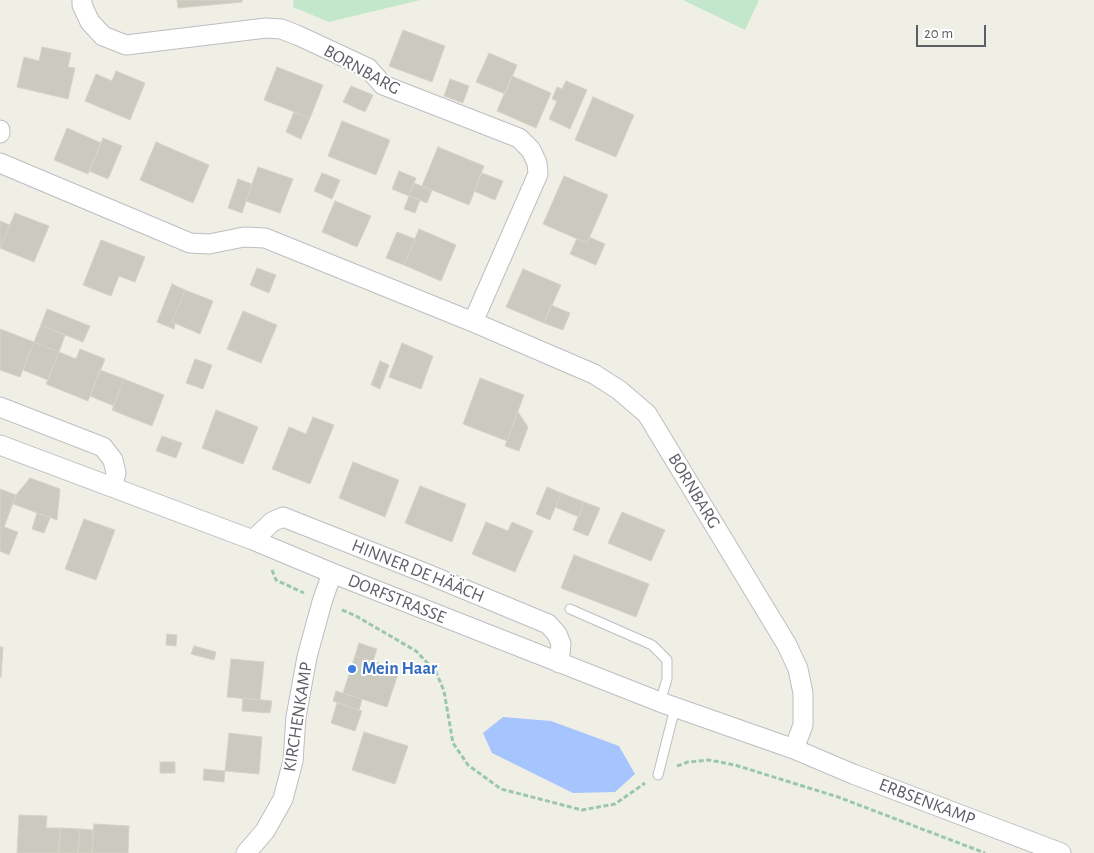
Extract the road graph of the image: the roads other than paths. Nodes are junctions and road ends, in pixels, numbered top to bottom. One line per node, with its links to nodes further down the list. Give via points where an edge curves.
1 (82, 0): 3 (street, BORNBARG, via 90,22 103,36 126,45 266,28 297,35 368,68 383,85 519,138 531,150 538,174)
2 (0, 163): 3 (street, BORNBARG, via 190,243 209,244 244,236 265,238)
3 (474, 322): 12 (street, BORNBARG, via 594,374 647,414 787,645 798,669 804,725)
4 (0, 407): 6 (street, via 103,447 113,460 116,473)
5 (0, 445): 6 (street, DORFSTRASSE)
6 (112, 487): 7 (street, DORFSTRASSE)
7 (253, 540): 8 (street, DORFSTRASSE); 10 (street, HINNER DE HÄÄCH, via 272,522 283,518 425,573 548,624 561,644)
8 (332, 573): 10 (street, DORFSTRASSE); 14 (street, KIRCHENKAMP, via 304,674 296,717 293,762 283,799 265,831)
9 (570, 609): 11 (lane, via 652,645 666,660)
10 (559, 663): 11 (street, DORFSTRASSE)
11 (667, 705): 12 (street, DORFSTRASSE); 13 (lane)
12 (794, 749): 15 (street, ERBSENKAMP)
13 (658, 775)
14 (246, 853)
15 (1061, 853)

